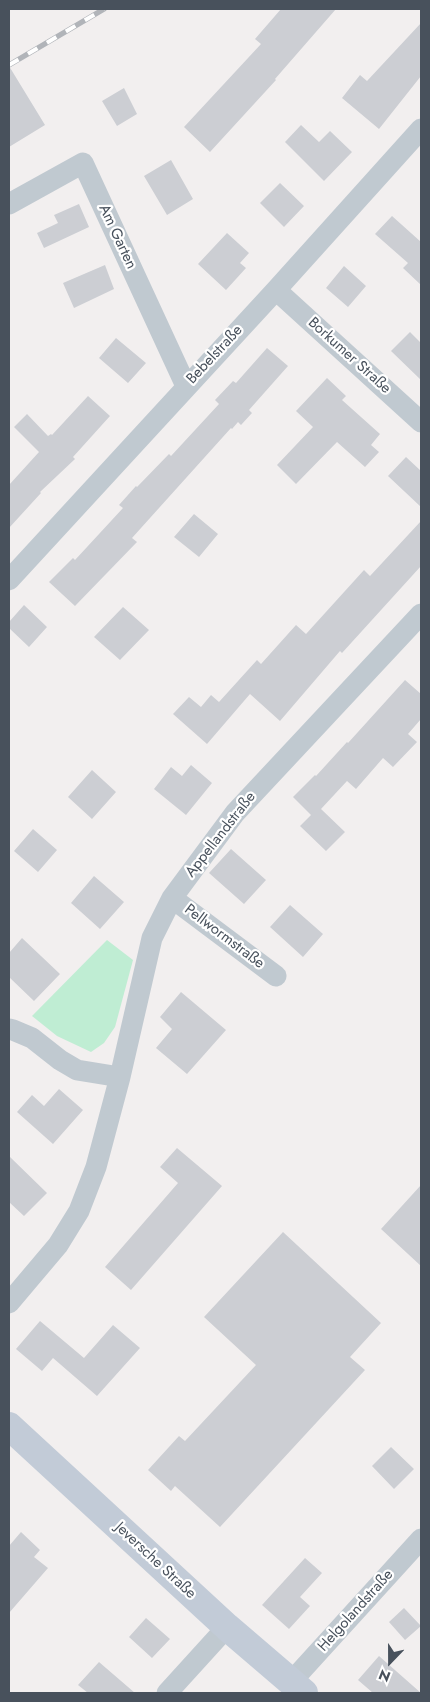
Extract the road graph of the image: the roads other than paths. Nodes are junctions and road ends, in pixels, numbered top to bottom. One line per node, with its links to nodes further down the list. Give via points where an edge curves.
1 (421, 129): 3 (street, Bebelstraße)
2 (9, 204): 4 (street, Am Garten, via 83,164)
3 (276, 290): 4 (street, Bebelstraße); 5 (street, Borkumer Straße)
4 (186, 386): 6 (street, Bebelstraße)
5 (421, 422)
6 (9, 580)
7 (421, 614): 8 (street, Appellandstraße, via 235,813)
8 (172, 898): 9 (street, Pellwormstraße); 11 (street, Appellandstraße, via 152,938)
9 (276, 976)
10 (9, 1029): 11 (street, via 32,1038 77,1070)
11 (120, 1077): 12 (street, Appellandstraße, via 96,1167 79,1211 58,1245)
12 (9, 1303)
13 (9, 1426): 15 (street, Jeversche Straße)
14 (421, 1539): 16 (street, Helgolandstraße)
15 (227, 1627): 16 (street, Jeversche Straße); 17 (street)
16 (297, 1687)
17 (167, 1693)

